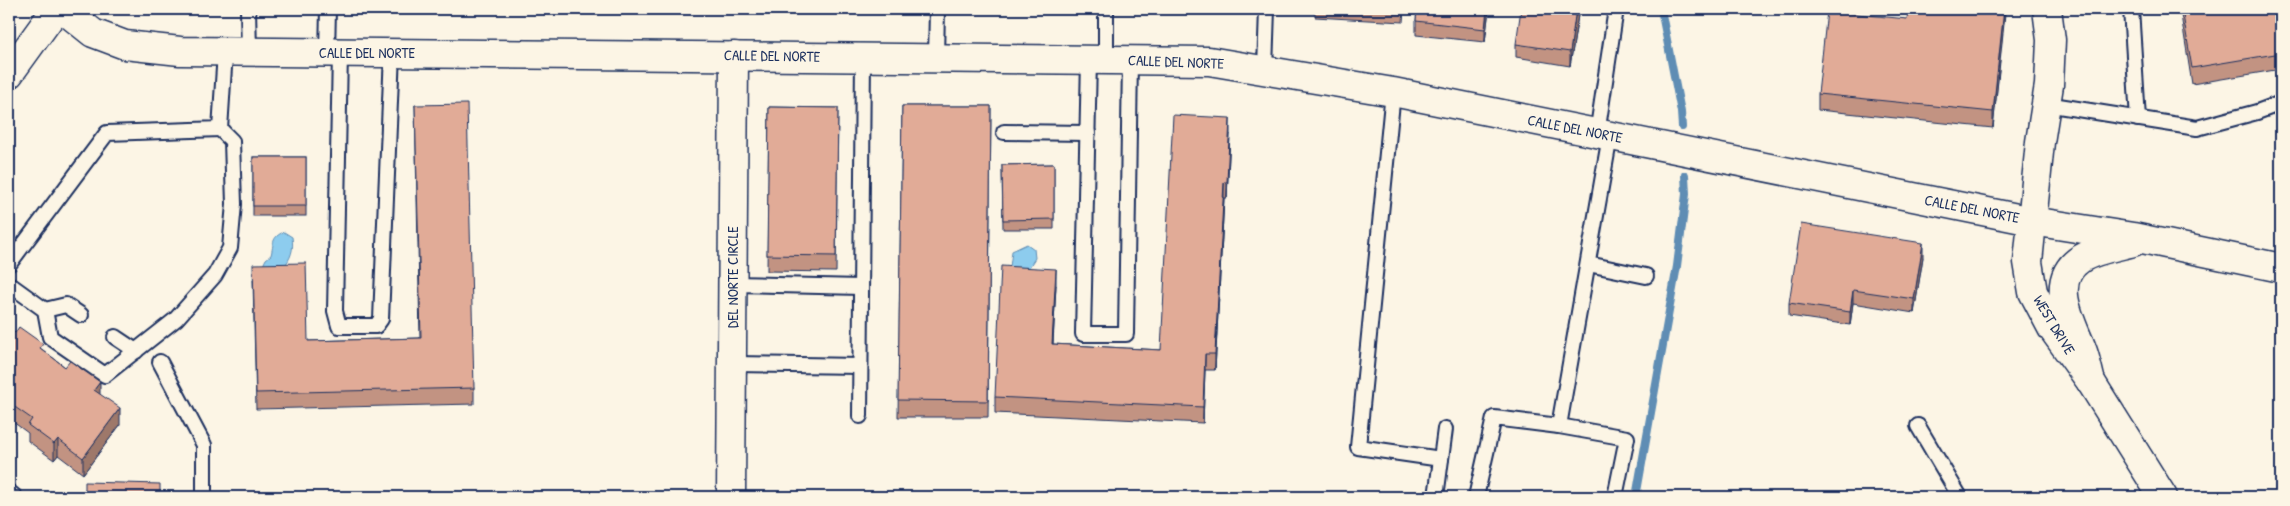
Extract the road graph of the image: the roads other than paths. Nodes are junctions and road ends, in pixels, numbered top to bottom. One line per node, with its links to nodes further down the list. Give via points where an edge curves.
1 (56, 9): 19 (street)
2 (63, 9): 11 (street, CALLE DEL NORTE, via 94,33 125,45 180,51)
3 (248, 9): 11 (lane)
4 (328, 9): 12 (lane)
5 (937, 9): 16 (lane)
6 (1106, 9): 17 (lane)
7 (1267, 9): 18 (lane)
8 (1616, 9): 27 (lane)
9 (2047, 9): 22 (street, WEST DRIVE, via 2050,40)
10 (2131, 9): 23 (lane)
11 (237, 52): 12 (street, CALLE DEL NORTE); 24 (lane)
12 (334, 53): 13 (street, CALLE DEL NORTE); 13 (lane, via 335,312 339,326 376,326 381,319)
13 (392, 53): 14 (street, CALLE DEL NORTE)
14 (734, 56): 15 (street, CALLE DEL NORTE); 35 (street, DEL NORTE CIRCLE)
15 (863, 57): 16 (street, CALLE DEL NORTE); 36 (lane)
16 (936, 58): 17 (street, CALLE DEL NORTE)
17 (1109, 60): 18 (street, CALLE DEL NORTE, via 1209,61); 26 (lane); 26 (lane, via 1126,334 1083,334)
18 (1265, 69): 20 (street, CALLE DEL NORTE)
19 (9, 74)
20 (1393, 92): 27 (street, CALLE DEL NORTE); 49 (lane, via 1358,447)
21 (2281, 103): 23 (lane, via 2197,128)
22 (2046, 104): 23 (lane); 28 (street, WEST DRIVE)
23 (2138, 119)
24 (220, 129): 30 (lane, via 106,133); 40 (lane, via 232,141 234,204 230,248 215,275 176,319)
25 (1004, 132): 26 (lane)
26 (1088, 134)
27 (1604, 135): 28 (street, CALLE DEL NORTE); 31 (lane)
28 (2032, 221): 29 (street, CALLE DEL NORTE); 44 (street, WEST DRIVE, via 2028,262 2033,292 2052,328)
29 (2144, 240): 32 (street, CALLE DEL NORTE); 44 (street, via 2081,259 2065,281 2064,305 2083,351)
30 (9, 264)
31 (1588, 264): 33 (lane); 46 (lane)
32 (2281, 268)
33 (1646, 276)
34 (9, 284): 37 (lane)
35 (733, 284): 36 (lane); 42 (street, DEL NORTE CIRCLE)
36 (861, 286): 43 (lane)
37 (45, 310): 38 (lane, via 66,305); 40 (lane, via 50,337 105,375)
38 (82, 315)
39 (115, 337): 40 (lane)
40 (136, 351)
41 (160, 362): 52 (lane, via 204,445)
42 (732, 364): 43 (lane); 53 (street, DEL NORTE CIRCLE)
43 (860, 366): 45 (lane)
44 (2091, 382): 58 (street, WEST DRIVE)
45 (860, 416)
46 (1559, 426): 55 (lane, via 1494,418); 56 (lane, via 1627,438)
47 (1918, 426): 57 (lane)
48 (1445, 429): 49 (lane)
49 (1441, 459): 54 (lane)
50 (9, 492): 51 (lane)
51 (15, 497)
52 (204, 497)
53 (732, 497)
54 (1436, 497)
55 (1476, 497)
56 (1615, 497)
57 (1960, 497)
58 (2163, 497)

